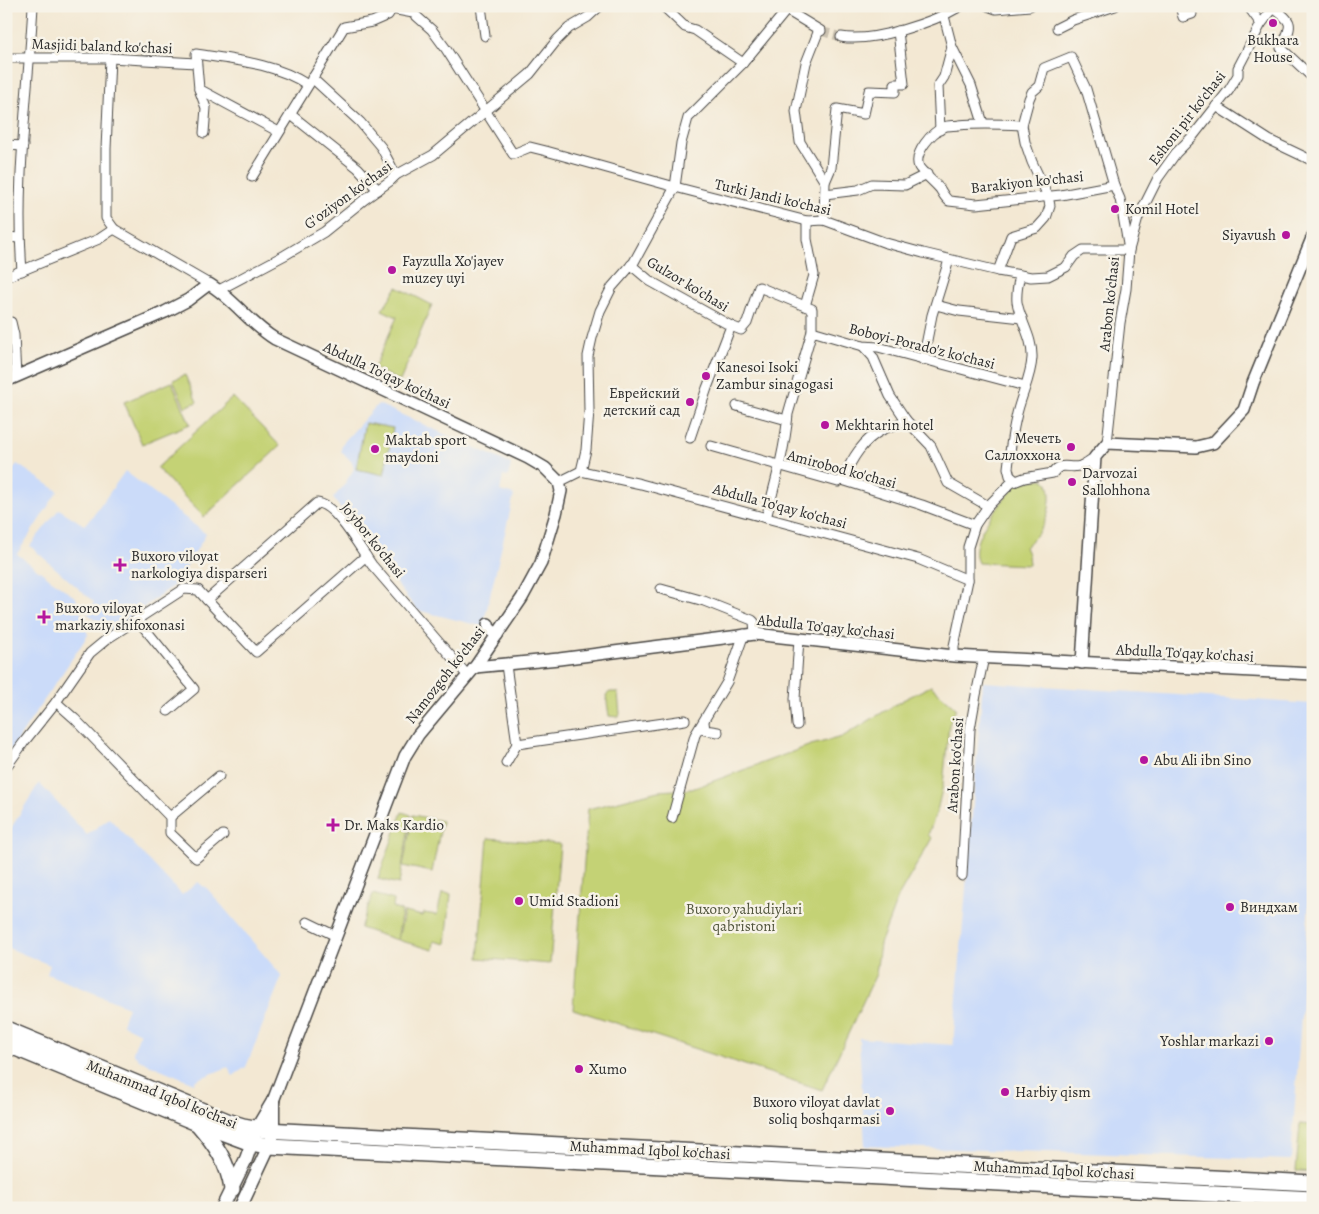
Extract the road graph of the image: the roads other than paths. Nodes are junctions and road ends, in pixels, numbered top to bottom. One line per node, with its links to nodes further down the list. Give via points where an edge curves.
1 (33, 6): 24 (street)
2 (481, 6): 20 (street)
3 (600, 6): 32 (street, G'oziyon ko'chasi, via 569,28 530,74)
4 (663, 6): 27 (street, via 685,27 695,30)
5 (962, 6): 16 (street)
6 (988, 6): 7 (street, via 996,9)
7 (1030, 6)
8 (1114, 6): 18 (street)
9 (1180, 6): 15 (street, via 1183,17)
10 (1248, 6): 17 (street)
11 (1274, 7): 17 (street, Eshoni pir ko'chasi); 28 (street, via 1290,22 1281,48)
12 (391, 8): 14 (street); 29 (street, via 388,15 372,22 344,27)
13 (789, 9): 27 (street); 45 (street, via 820,30 806,63 796,110 800,142)
14 (413, 10): 32 (street, via 446,49)
15 (1192, 14)
16 (944, 16): 19 (street); 22 (street)
17 (1261, 24): 31 (street, Eshoni pir ko'chasi, via 1238,68 1238,74)
18 (1057, 28)
19 (898, 30): 21 (street, via 865,38); 45 (street, via 904,84 895,84 894,92 869,91 864,114 837,110 831,168)
20 (485, 36)
21 (841, 36)
22 (952, 47): 34 (street, via 971,85); 36 (street, via 944,77 938,86)
23 (6, 58): 24 (street, Masjidi baland ko'chasi)
24 (30, 58): 25 (street, Masjidi baland ko'chasi); 40 (street)
25 (110, 58): 26 (street, Masjidi baland ko'chasi); 53 (street, via 106,218)
26 (196, 63): 29 (street, via 196,54 269,66); 30 (street)
27 (743, 63): 47 (street, via 688,118)
28 (1313, 78)
29 (310, 81): 33 (street); 43 (street, via 360,122 381,147)
30 (199, 89): 37 (street); 38 (street, via 206,108)
31 (1216, 106): 41 (street, via 1269,140); 57 (street, Eshoni pir ko'chasi, via 1158,178 1138,218)
32 (486, 110): 43 (street, G'oziyon ko'chasi, via 432,155); 47 (street, Turki Jandi ko'chasi, via 514,154 530,147)
33 (290, 114): 37 (street); 48 (street, via 358,168)
34 (983, 123): 35 (street); 36 (street)
35 (1022, 125): 46 (street, Arabon ko'chasi, via 1029,99 1039,86 1044,68 1071,57 1086,89); 50 (street, via 1032,162)
36 (940, 130): 42 (street, via 923,145 919,154 920,169)
37 (279, 132): 44 (street)
38 (204, 133)
39 (6, 145): 40 (street)
40 (23, 146): 56 (street)
41 (1312, 160)
42 (927, 174): 49 (street, via 905,185 872,184 858,190); 50 (street, Barakiyon ko'chasi, via 949,202 976,204)
43 (396, 175): 48 (street, G'oziyon ko'chasi)
44 (252, 177)
45 (825, 182): 49 (street)
46 (1114, 185): 50 (street, Barakiyon ko'chasi); 57 (street, Arabon ko'chasi, via 1120,199)
47 (675, 187): 52 (street, Turki Jandi ko'chasi); 59 (street)
48 (378, 190): 64 (street, G'oziyon ko'chasi, via 324,232 285,255)
49 (825, 194): 51 (street)
50 (1048, 196): 61 (street, via 1050,206 1046,218 1037,228 1011,236)
51 (824, 220): 52 (street, Turki Jandi ko'chasi); 58 (street, Turki Jandi ko'chasi, via 886,243)
52 (807, 221): 66 (street, via 814,275)
53 (114, 229): 60 (street, via 99,240); 64 (street)
54 (1313, 236): 79 (street, via 1244,410 1213,444 1196,447)
55 (6, 237): 56 (street)
56 (19, 238): 60 (street)
57 (1129, 250): 62 (street, Turki Jandi ko'chasi, via 1083,250 1066,267 1048,276); 79 (street, Arabon ko'chasi)
58 (950, 260): 61 (street, Turki Jandi ko'chasi); 65 (street)
59 (630, 265): 69 (street, Gulzor ko'chasi, via 650,280); 83 (street, via 612,287 592,338 588,356 586,450)
60 (22, 270): 63 (street)
61 (998, 271): 62 (street, Turki Jandi ko'chasi)
62 (1020, 275): 67 (street, via 1017,288)
63 (6, 277)
64 (214, 287): 73 (street, via 165,312); 86 (street, Abdulla To'qay ko'chasi, via 270,336 528,458 545,468)
65 (936, 305): 67 (street); 72 (street)
66 (805, 306): 69 (street, via 759,287 744,327 741,330); 70 (street, via 812,309)
67 (1022, 318): 74 (street, via 1032,355)
68 (11, 322): 73 (street, via 14,334)
69 (731, 326): 78 (street)
70 (812, 331): 71 (street, Boboyi-Porado'z ko'chasi); 76 (street)
71 (862, 346): 72 (street, Boboyi-Porado'z ko'chasi, via 878,347); 77 (street, via 873,357 890,396)
72 (923, 360): 74 (street, Boboyi-Porado'z ko'chasi)
73 (11, 379)
74 (1025, 386): 85 (street, via 1008,468 1010,476)
75 (737, 406): 76 (street)
76 (787, 420): 82 (street)
77 (906, 420): 84 (street, via 876,434 861,447); 87 (street, via 930,446 948,482)
78 (690, 438)
79 (1107, 443): 81 (street)
80 (711, 446): 82 (street, Amirobod ko'chasi)
81 (1095, 457): 85 (street, via 1081,466 1060,466 1054,473); 102 (street)
82 (780, 466): 84 (street, Amirobod ko'chasi, via 838,482); 88 (street)
83 (581, 471): 86 (street); 88 (street, Abdulla To'qay ko'chasi)
84 (842, 480): 89 (street, Amirobod ko'chasi)
85 (1016, 480): 87 (street)
86 (558, 482): 97 (street, Namozgoh ko'chasi, via 561,491 559,501 540,563)
87 (988, 506): 89 (street)
88 (766, 518): 91 (street, Abdulla To'qay ko'chasi, via 918,559)
89 (975, 525): 91 (street, via 968,547)
90 (366, 556): 93 (street, via 256,652); 93 (street, Jo'ybor ko'chasi, via 335,514 317,503); 104 (street, Jo'ybor ko'chasi)
91 (968, 580): 99 (street)
92 (661, 589): 96 (street, via 704,601 752,620)
93 (208, 600): 94 (street, via 198,590 184,589)
94 (137, 619): 106 (street, via 90,653); 107 (street, via 194,689)
95 (488, 624): 97 (street)
96 (749, 634): 98 (street, Abdulla To’qay ko’chasi); 103 (street, Abdulla To’qay ko’chasi); 109 (street)
97 (497, 635): 104 (street, Namozgoh ko'chasi)
98 (799, 639): 99 (street, Abdulla To’qay ko’chasi); 110 (street)
99 (954, 656): 100 (street, Abdulla To’qay ko’chasi)
100 (984, 657): 101 (street, Abdulla To’qay ko’chasi); 119 (street, Arabon ko'chasi, via 970,729)
101 (1055, 661): 102 (street, Abdulla To'qay ko'chasi)
102 (1082, 663): 105 (street, Abdulla To'qay ko'chasi)
103 (506, 665): 104 (street, Abdulla To’qay ko’chasi); 112 (street)
104 (472, 672): 121 (street, Namozgoh ko'chasi, via 418,735 405,756)
105 (1313, 674)
106 (56, 702): 114 (street); 116 (street)
107 (168, 711)
108 (684, 720): 112 (street)
109 (704, 722): 111 (street, via 705,730); 117 (street, via 694,737)
110 (796, 725)
111 (718, 732)
112 (516, 744): 113 (street)
113 (506, 763)
114 (6, 767)
115 (219, 776): 116 (street)
116 (170, 817): 118 (street, via 170,833 196,858)
117 (672, 818)
118 (223, 835)
119 (962, 876)
120 (307, 922): 121 (street)
121 (336, 936): 124 (street, Namozgoh ko'chasi)
122 (6, 1029): 126 (main road, Muhammad Iqbol ko'chasi, via 227,1122)
123 (6, 1044): 125 (main road, Muhammad Iqbol ko'chasi)
124 (273, 1101): 126 (main road, Namozgoh ko'chasi); 127 (main road, Namozgoh ko'chasi)
125 (197, 1123): 128 (main road, Muhammad Iqbol ko'chasi); 131 (main road, via 226,1165)
126 (257, 1128): 127 (main road, Muhammad Iqbol ko'chasi); 128 (main road, Namozgoh ko'chasi)
127 (273, 1130): 129 (main road, Namozgoh ko'chasi); 130 (main road, Muhammad Iqbol ko'chasi)
128 (251, 1143): 129 (main road, Muhammad Iqbol ko'chasi); 131 (main road, Namozgoh ko'chasi)
129 (269, 1146): 132 (main road, Muhammad Iqbol ko'chasi); 134 (main road, Namozgoh ko'chasi)
130 (1313, 1183)
131 (232, 1189): 133 (main road, Namozgoh ko'chasi)
132 (1313, 1199)
133 (222, 1208)
134 (240, 1208)

